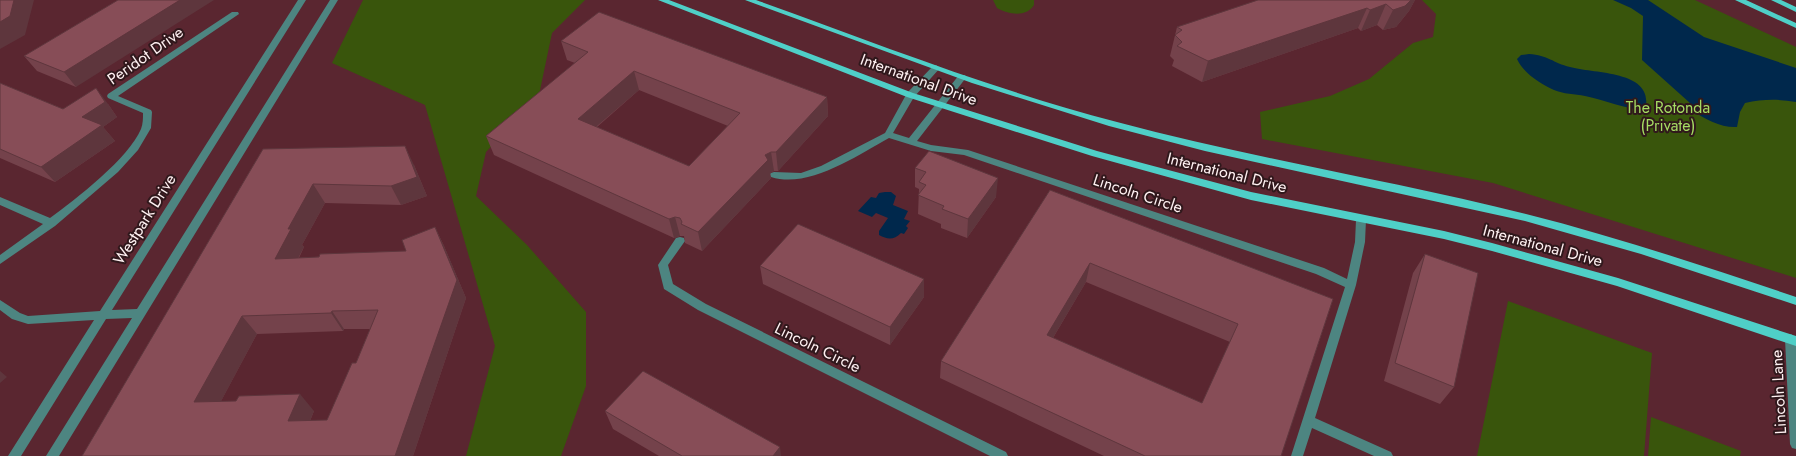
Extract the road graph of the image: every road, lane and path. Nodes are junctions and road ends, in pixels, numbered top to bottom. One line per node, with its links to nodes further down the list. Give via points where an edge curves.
1 (302, 0): 26 (street, Westpark Drive)
2 (334, 0): 25 (street)
3 (662, 0): 12 (main road, International Drive)
4 (749, 0): 10 (main road, International Drive)
5 (1739, 0): 9 (main road)
6 (1774, 0): 7 (main road)
7 (1796, 10)
8 (235, 14): 19 (street, Peridot Drive, via 111,96 148,112 149,121 146,128 134,147 111,172)
9 (1796, 26)
10 (936, 68): 11 (main road, International Drive); 12 (street)
11 (962, 77): 13 (street); 23 (main road, International Drive, via 1113,124 1294,168 1490,209 1694,267)
12 (910, 95): 13 (main road, International Drive); 14 (street)
13 (942, 105): 15 (street); 18 (main road, International Drive, via 1154,171 1250,196)
14 (888, 135): 15 (street, Lincoln Circle); 16 (street, via 824,168 801,176)
15 (912, 142): 22 (street, Lincoln Circle, via 931,148 965,152 1320,271)
16 (774, 175)
17 (0, 201): 19 (street)
18 (1361, 220): 22 (street, via 1360,242); 27 (main road, International Drive, via 1444,235 1561,266)
19 (51, 223): 21 (street, Peridot Drive)
20 (680, 241): 32 (street, Lincoln Circle, via 663,265 668,286 702,307)
21 (0, 260)
22 (1351, 285): 28 (street)
23 (1796, 301)
24 (0, 304): 26 (street, via 16,316 28,320)
25 (140, 313): 26 (street); 31 (street)
26 (103, 316): 30 (street, Westpark Drive)
27 (1794, 340): 29 (street, Lincoln Lane)
28 (1308, 421): 33 (street); 34 (street)
29 (1796, 444)
30 (14, 456)
31 (52, 456)
32 (1002, 456)
33 (1297, 456)
34 (1387, 456)

